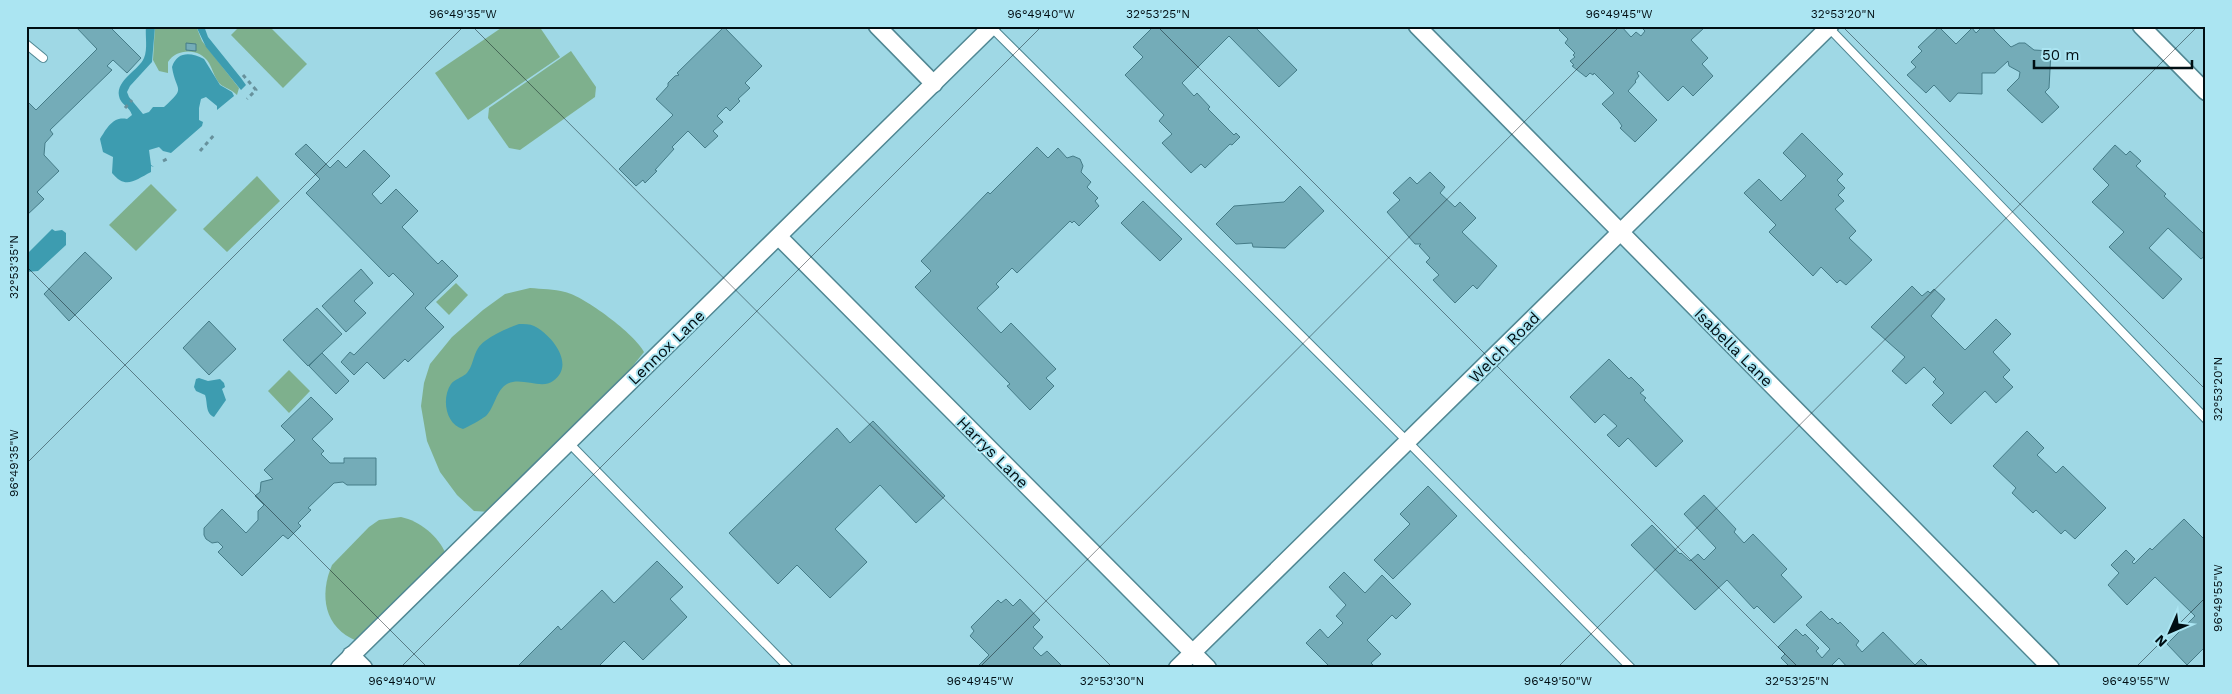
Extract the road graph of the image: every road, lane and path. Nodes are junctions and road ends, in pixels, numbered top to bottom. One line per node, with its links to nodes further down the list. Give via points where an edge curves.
1 (877, 26): 9 (street)
2 (1417, 26): 18 (street, Isabella Lane)
3 (2141, 26): 10 (street)
4 (992, 27): 9 (street, Lennox Lane); 22 (lane)
5 (1830, 27): 18 (street, Welch Road); 20 (lane)
6 (26, 44): 7 (lane)
7 (43, 58)
8 (243, 75): 11 (path, via 256,90)
9 (934, 84): 19 (street, Lennox Lane)
10 (2206, 92)
11 (248, 99)
12 (132, 100): 13 (path)
13 (125, 108)
14 (214, 135): 15 (path)
15 (200, 151)
16 (169, 158): 17 (path)
17 (163, 161)
18 (1620, 232): 22 (street, Welch Road); 31 (street, Isabella Lane)
19 (779, 237): 21 (street, Lennox Lane); 23 (street, Harrys Lane)
20 (2206, 419)
21 (569, 442): 24 (street, Lennox Lane); 27 (lane)
22 (1408, 442): 23 (street, Welch Road); 30 (lane)
23 (1192, 652): 28 (street, Welch Road); 29 (street, Harrys Lane)
24 (351, 655): 25 (street, Lennox Lane); 26 (street)
25 (339, 668)
26 (364, 668)
27 (789, 668)
28 (1177, 668)
29 (1208, 668)
30 (1632, 668)
31 (2051, 668)

